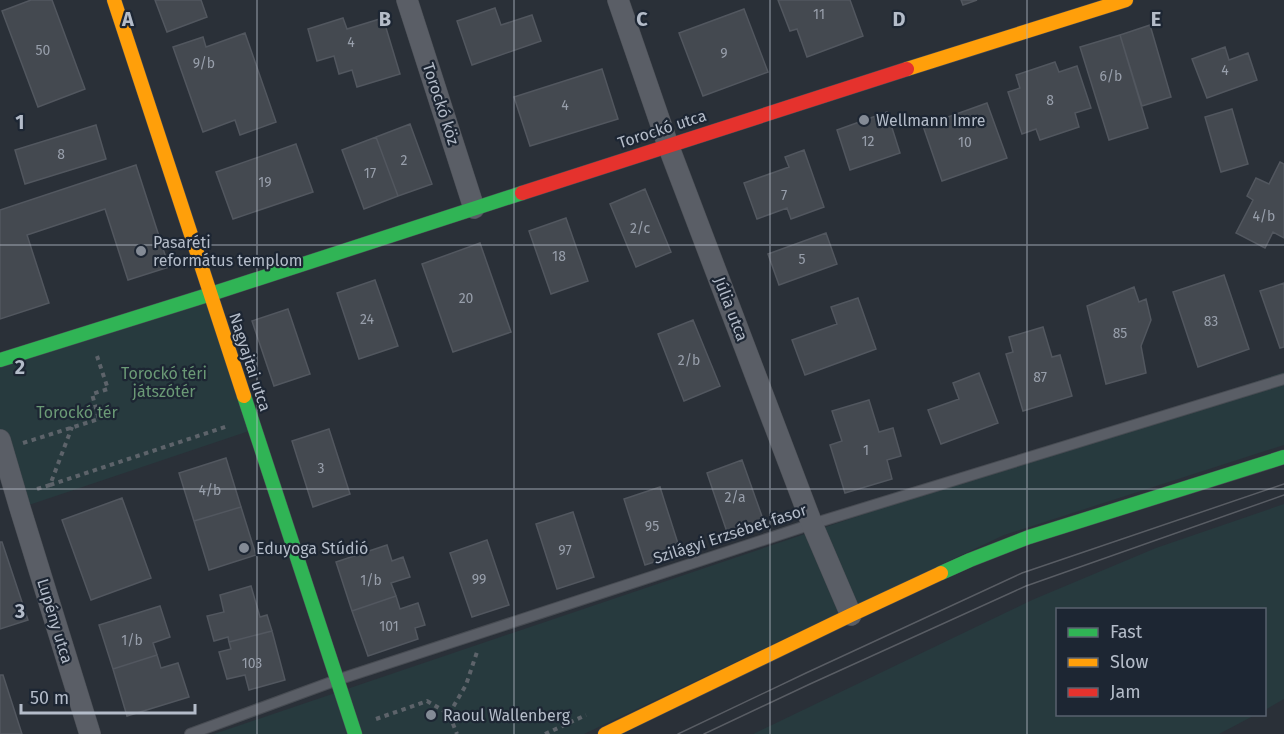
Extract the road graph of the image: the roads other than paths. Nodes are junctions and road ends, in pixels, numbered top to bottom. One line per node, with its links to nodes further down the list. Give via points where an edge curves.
1 (114, 0): 7 (street, Nagyajtai utca)
2 (407, 0): 6 (street, Torockó köz)
3 (618, 0): 5 (street, Júlia utca)
4 (1126, 0): 5 (street, Torockó utca)
5 (668, 145): 6 (street, Torockó utca); 12 (street, Júlia utca)
6 (474, 208): 7 (street, Torockó utca)
7 (211, 294): 8 (street); 14 (street, Nagyajtai utca)
8 (0, 360)
9 (1284, 379): 12 (lane, Szilágyi Erzsébet fasor)
10 (1, 445): 15 (street, Lupény utca)
11 (1284, 457): 13 (street, via 1029,537)
12 (812, 524): 13 (street, Júlia utca); 14 (lane, Szilágyi Erzsébet fasor)
13 (851, 615): 18 (street)
14 (338, 680): 16 (lane, Szilágyi Erzsébet fasor); 17 (street, Nagyajtai utca)
15 (90, 734)
16 (190, 734)
17 (355, 734)
18 (605, 734)

